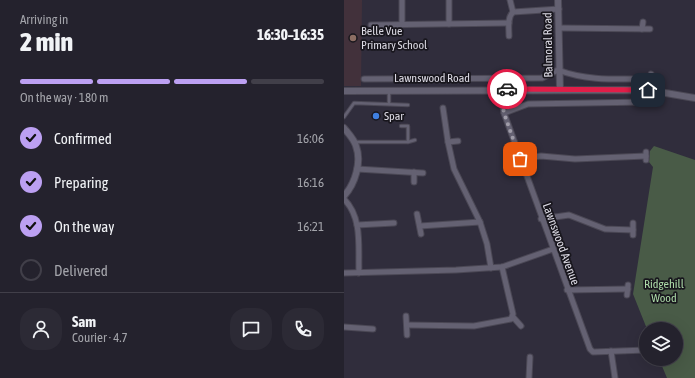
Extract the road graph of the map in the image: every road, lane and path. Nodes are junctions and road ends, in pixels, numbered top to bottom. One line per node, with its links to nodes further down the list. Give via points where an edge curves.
1 (402, 0): 9 (street)
2 (449, 0): 10 (street)
3 (510, 0): 6 (street)
4 (558, 0): 5 (street, Balmoral Road)
5 (559, 9): 6 (street); 12 (street, Balmoral Road)
6 (513, 12): 8 (street)
7 (643, 22): 13 (street)
8 (509, 23): 10 (street); 15 (street)
9 (402, 24): 10 (street); 11 (street)
10 (449, 24)
11 (371, 25)
12 (559, 28): 13 (street); 16 (street, Balmoral Road)
13 (642, 29): 14 (street)
14 (650, 29)
15 (510, 36)
16 (558, 70): 17 (street, via 542,78); 18 (street, via 574,76 604,80 646,79 650,76); 21 (street, Balmoral Road)
17 (364, 79)
18 (658, 80)
19 (500, 89): 20 (street, Lawnswood Road); 21 (street, Lawnswood Road); 28 (street, Lawnswood Avenue)
20 (389, 90): 22 (street, Lawnswood Road); 25 (lane)
21 (560, 90): 23 (street, Lawnswood Road, via 648,90)
22 (344, 91)
23 (695, 98)
24 (645, 102): 28 (street, via 528,104)
25 (389, 104): 26 (lane); 29 (lane, via 354,103)
26 (408, 105)
27 (444, 108): 36 (street)
28 (504, 113): 38 (street, Lawnswood Avenue)
29 (344, 117)
30 (401, 126): 35 (lane, via 408,126)
31 (344, 128): 34 (street)
32 (415, 140): 35 (lane)
33 (458, 141): 36 (street)
34 (355, 142): 35 (lane); 39 (street, via 358,152)
35 (408, 142)
36 (448, 142): 47 (street, via 454,169)
37 (646, 156): 38 (street, via 575,159 541,156)
38 (520, 159): 46 (street, Lawnswood Avenue)
39 (357, 169): 40 (street); 43 (street)
40 (414, 172): 41 (street); 42 (street)
41 (423, 173)
42 (414, 182)
43 (344, 198): 51 (street)
44 (417, 214): 52 (street)
45 (387, 216): 48 (street)
46 (541, 220): 49 (street, via 569,215 605,229 633,232); 54 (street, Lawnswood Avenue)
47 (480, 222): 52 (street); 56 (street, via 487,244)
48 (386, 223): 50 (street); 51 (street)
49 (633, 223)
50 (394, 224)
51 (358, 225): 57 (street)
52 (420, 226): 53 (street)
53 (421, 234)
54 (553, 250): 55 (street); 59 (street, Lawnswood Avenue)
55 (502, 266): 56 (street); 62 (street)
56 (490, 268): 57 (street)
57 (359, 272): 58 (street)
58 (344, 273)
59 (567, 290): 60 (street, via 628,287); 69 (street, Lawnswood Avenue, via 590,349 593,352)
60 (627, 295)
61 (406, 316): 63 (street)
62 (513, 317): 63 (street, via 474,326); 64 (street)
63 (407, 325): 67 (street)
64 (521, 326)
65 (344, 327): 66 (street)
66 (373, 329)
67 (407, 335)
68 (639, 350): 69 (street, Lawnswood Avenue)
69 (611, 351): 72 (street)
70 (530, 357): 71 (street)
71 (529, 378)
72 (615, 378)

